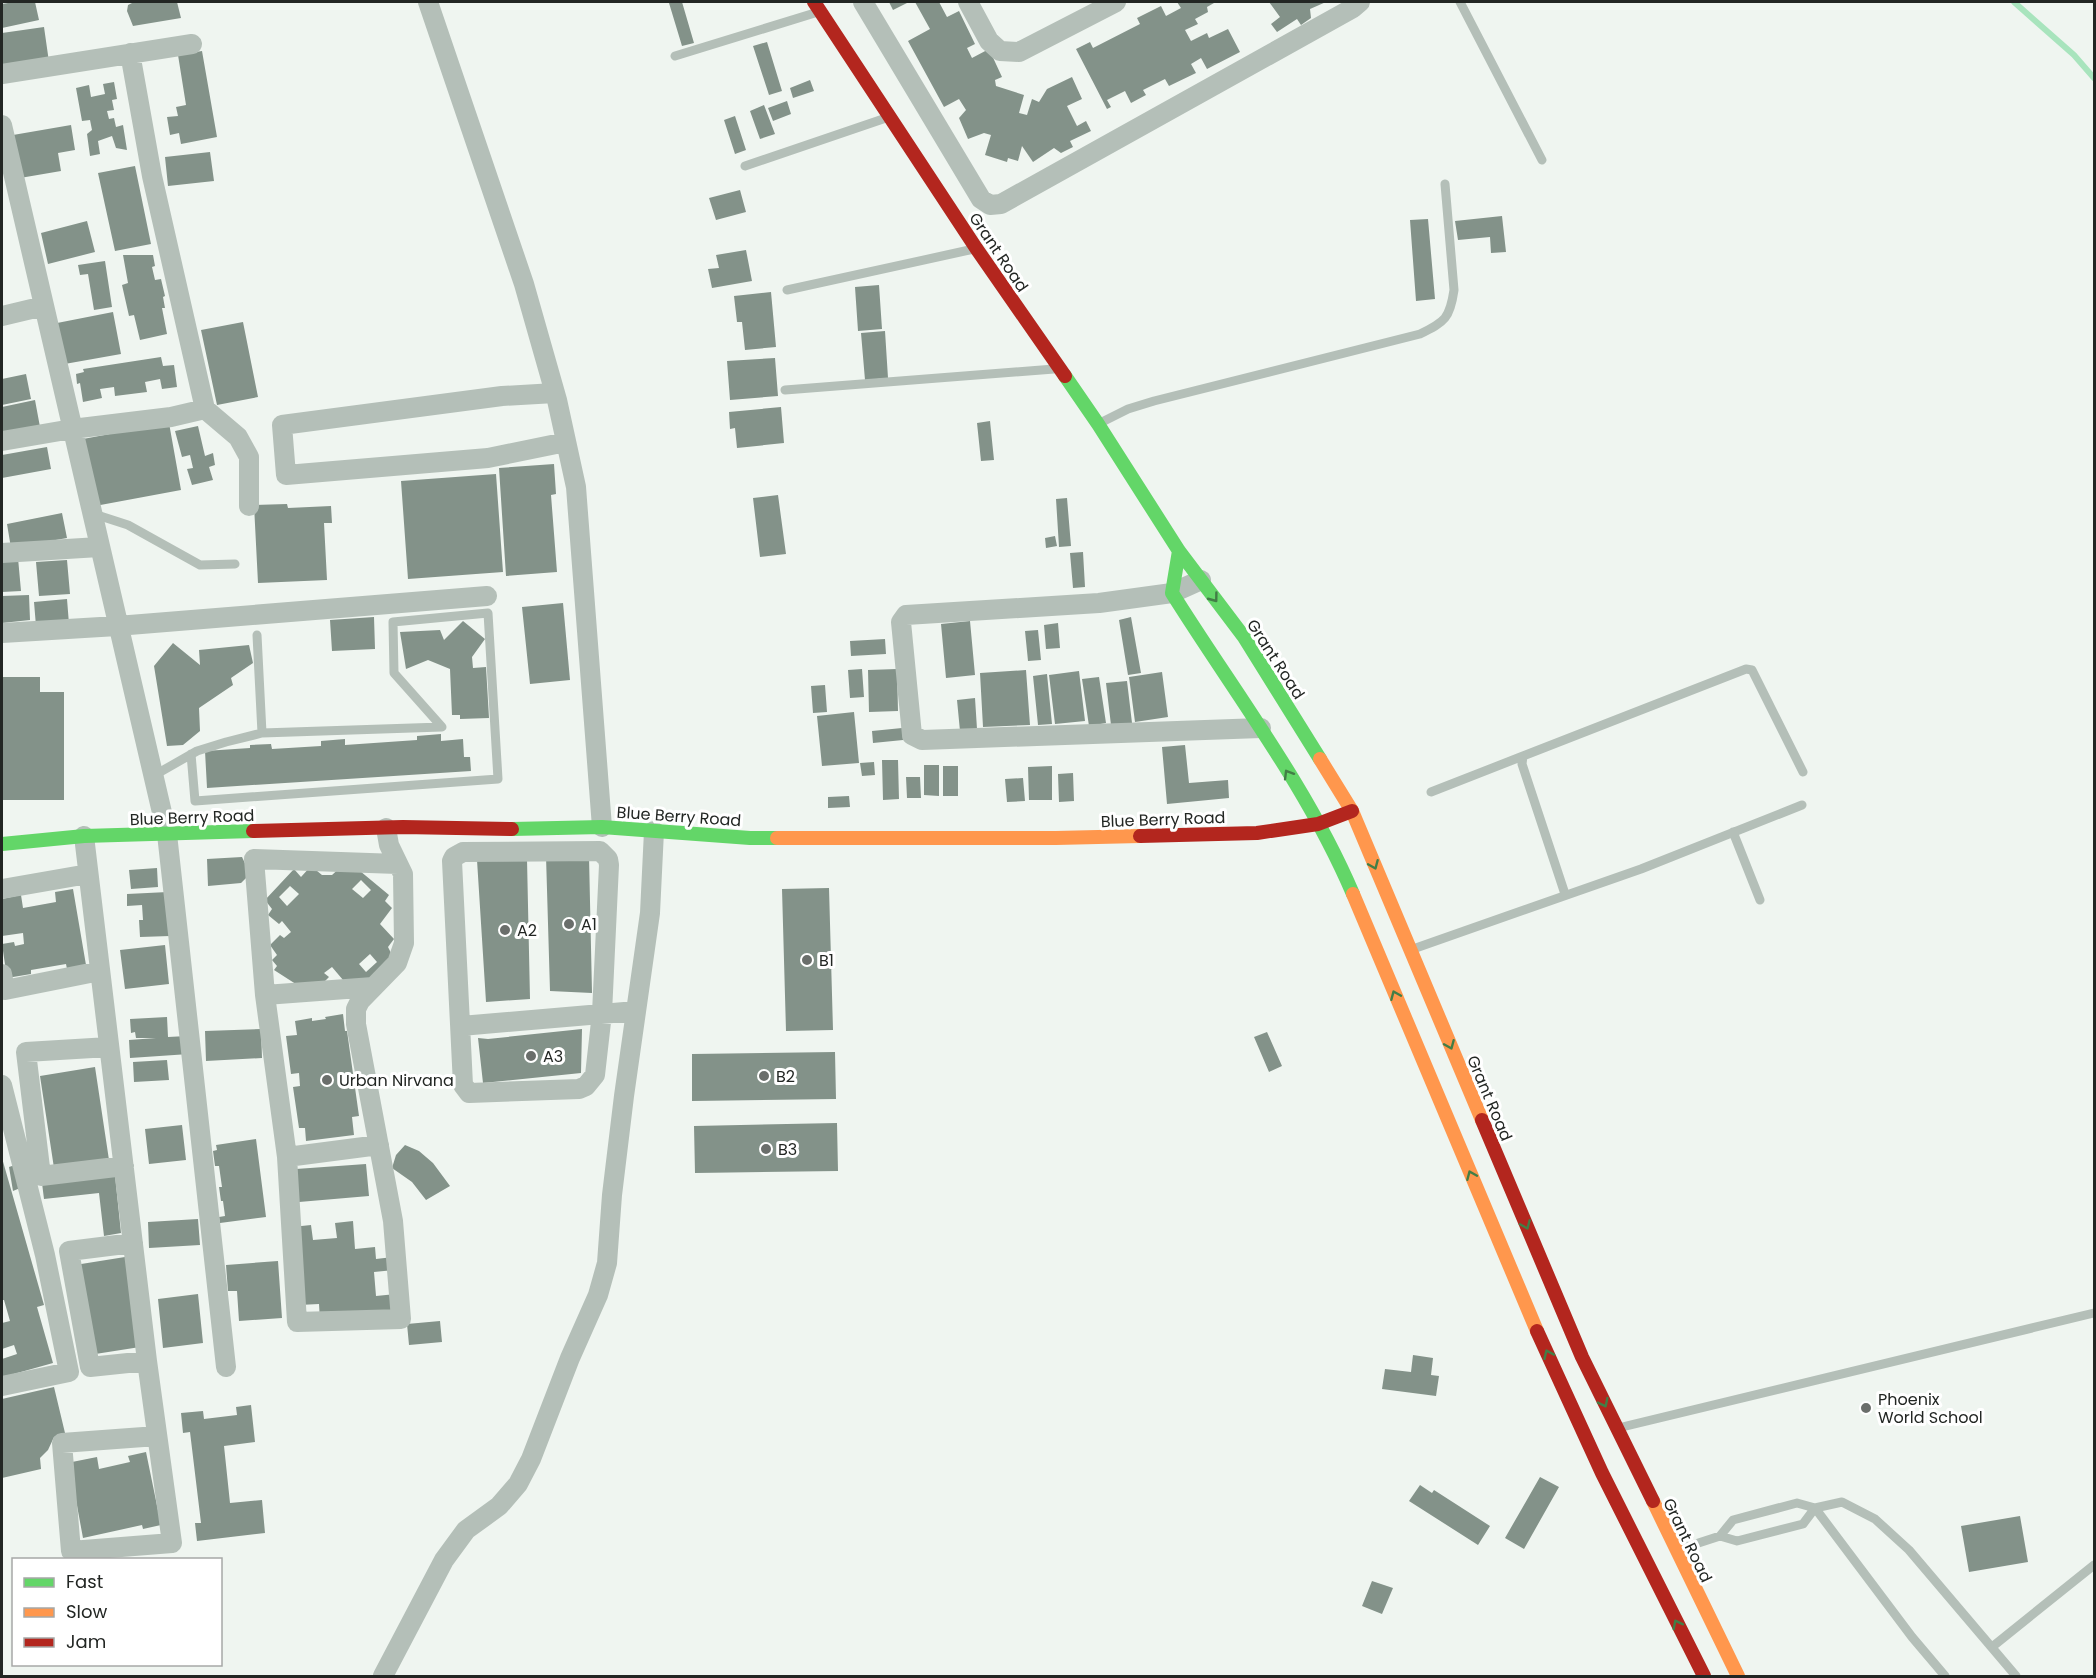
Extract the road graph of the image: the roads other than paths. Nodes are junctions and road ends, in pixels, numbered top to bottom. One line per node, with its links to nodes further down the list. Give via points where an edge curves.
1 (428, 2): 24 (street, via 524,284)
2 (863, 2): 5 (street, via 981,199 990,205 1001,204)
3 (968, 2): 4 (street, via 989,41 1000,51 1019,52)
4 (1116, 2)
5 (1360, 2)
6 (1460, 2): 14 (lane)
7 (817, 6): 10 (lane); 12 (main road, Grant Road)
8 (192, 44): 9 (street)
9 (130, 53): 11 (street); 25 (street)
10 (675, 56)
11 (2, 74)
12 (888, 117): 15 (lane); 18 (main road, Grant Road)
13 (2, 125): 17 (street)
14 (1542, 160)
15 (745, 166)
16 (1445, 184): 26 (lane, via 1454,290 1445,319 1434,327 1420,334 1154,401)
17 (10, 201): 20 (street)
18 (976, 248): 19 (lane); 22 (main road, Grant Road)
19 (787, 290)
20 (44, 306): 21 (street); 27 (street)
21 (2, 316)
22 (1060, 369): 23 (lane); 26 (main road, Grant Road)
23 (784, 390)
24 (555, 393): 29 (street); 29 (street, via 502,396 282,425 286,475 488,458)
25 (205, 408): 27 (street, via 171,417); 30 (street, via 238,437 249,457)
26 (1098, 424): 33 (main road, Grant Road)
27 (72, 429): 28 (street); 31 (street)
28 (2, 441)
29 (566, 442): 52 (street, via 576,487)
30 (249, 506)
31 (92, 514): 32 (street); 35 (lane, via 128,525 200,565)
32 (99, 547): 34 (street); 39 (street)
33 (1179, 551): 36 (main road, Grant Road); 37 (main road)
34 (2, 554)
35 (235, 564)
36 (1201, 580): 37 (street); 50 (main road, Grant Road, one-way to 50, via 1244,637)
37 (1172, 593): 42 (main road); 42 (street, via 1099,603 906,615 901,622 912,735 922,740)
38 (487, 596): 39 (street)
39 (117, 626): 40 (street); 47 (street)
40 (2, 633)
41 (257, 635): 43 (lane)
42 (1261, 728): 51 (main road, one-way to 42)
43 (262, 733): 44 (lane); 44 (lane, via 442,727 394,673 393,622 488,613 498,779 195,801)
44 (191, 754): 47 (lane)
45 (1522, 756): 46 (lane, via 1746,669 1752,670); 48 (lane); 62 (lane)
46 (1803, 772)
47 (153, 776): 56 (street)
48 (1431, 792)
49 (1802, 805): 55 (lane)
50 (1352, 811): 51 (main road, Blue Berry Road); 64 (main road, Grant Road, one-way to 64)
51 (1318, 824): 54 (main road, Blue Berry Road, via 1257,833 1056,838 750,838); 90 (main road, one-way to 51, via 1570,1404 1341,866)
52 (602, 827): 53 (main road, Blue Berry Road); 54 (main road, Blue Berry Road)
53 (394, 828): 56 (main road, Blue Berry Road); 59 (street, via 389,845)
54 (654, 831): 69 (street, via 650,913)
55 (1733, 832): 62 (lane); 63 (lane)
56 (167, 834): 57 (main road, Blue Berry Road); 80 (street)
57 (84, 836): 58 (main road, Blue Berry Road); 60 (street)
58 (2, 844)
59 (398, 864): 67 (street, via 403,874 404,943 397,963); 68 (street, via 254,859)
60 (88, 874): 61 (street); 65 (street)
61 (2, 889)
62 (1565, 894): 64 (lane)
63 (1760, 900)
64 (1411, 950): 82 (main road, Grant Road, one-way to 82, via 1577,1346)
65 (100, 971): 66 (street, via 5,990); 72 (street)
66 (2, 974)
67 (373, 987): 68 (street); 74 (street, via 356,1009 356,1023)
68 (265, 995): 75 (street)
69 (636, 1011): 70 (street); 89 (street, via 607,1263 598,1295 518,1484 499,1506 466,1530 444,1560)
70 (602, 1014): 71 (street); 71 (street, via 595,1075 579,1089 469,1093 463,1085); 71 (street, via 609,866 605,853 463,852 452,861)
71 (461, 1026)
72 (109, 1047): 76 (street); 76 (street, via 26,1052 41,1176)
73 (3, 1094): 81 (street, via 45,1255 69,1372)
74 (379, 1145): 75 (street); 75 (street, via 393,1221 401,1319 297,1322)
75 (287, 1157)
76 (124, 1166): 77 (street)
77 (133, 1243): 79 (street); 79 (street, via 69,1251 90,1367)
78 (2094, 1313): 82 (lane)
79 (147, 1361): 83 (street)
80 (226, 1367)
81 (2, 1386)
82 (1616, 1428): 86 (main road, Grant Road)
83 (157, 1436): 83 (street, via 172,1543 71,1551 62,1443)
84 (1815, 1508): 85 (lane, via 1797,1503 1733,1520); 85 (lane, via 1803,1524 1737,1541); 88 (lane, via 1842,1502 1875,1519 1909,1550); 92 (lane)
85 (1720, 1536): 86 (lane)
86 (1675, 1551): 91 (main road, Grant Road)
87 (2094, 1566): 88 (lane)
88 (1992, 1647): 93 (lane)
89 (383, 1677)
90 (1704, 1677)
91 (1738, 1677)
92 (1945, 1677)
93 (2016, 1677)

